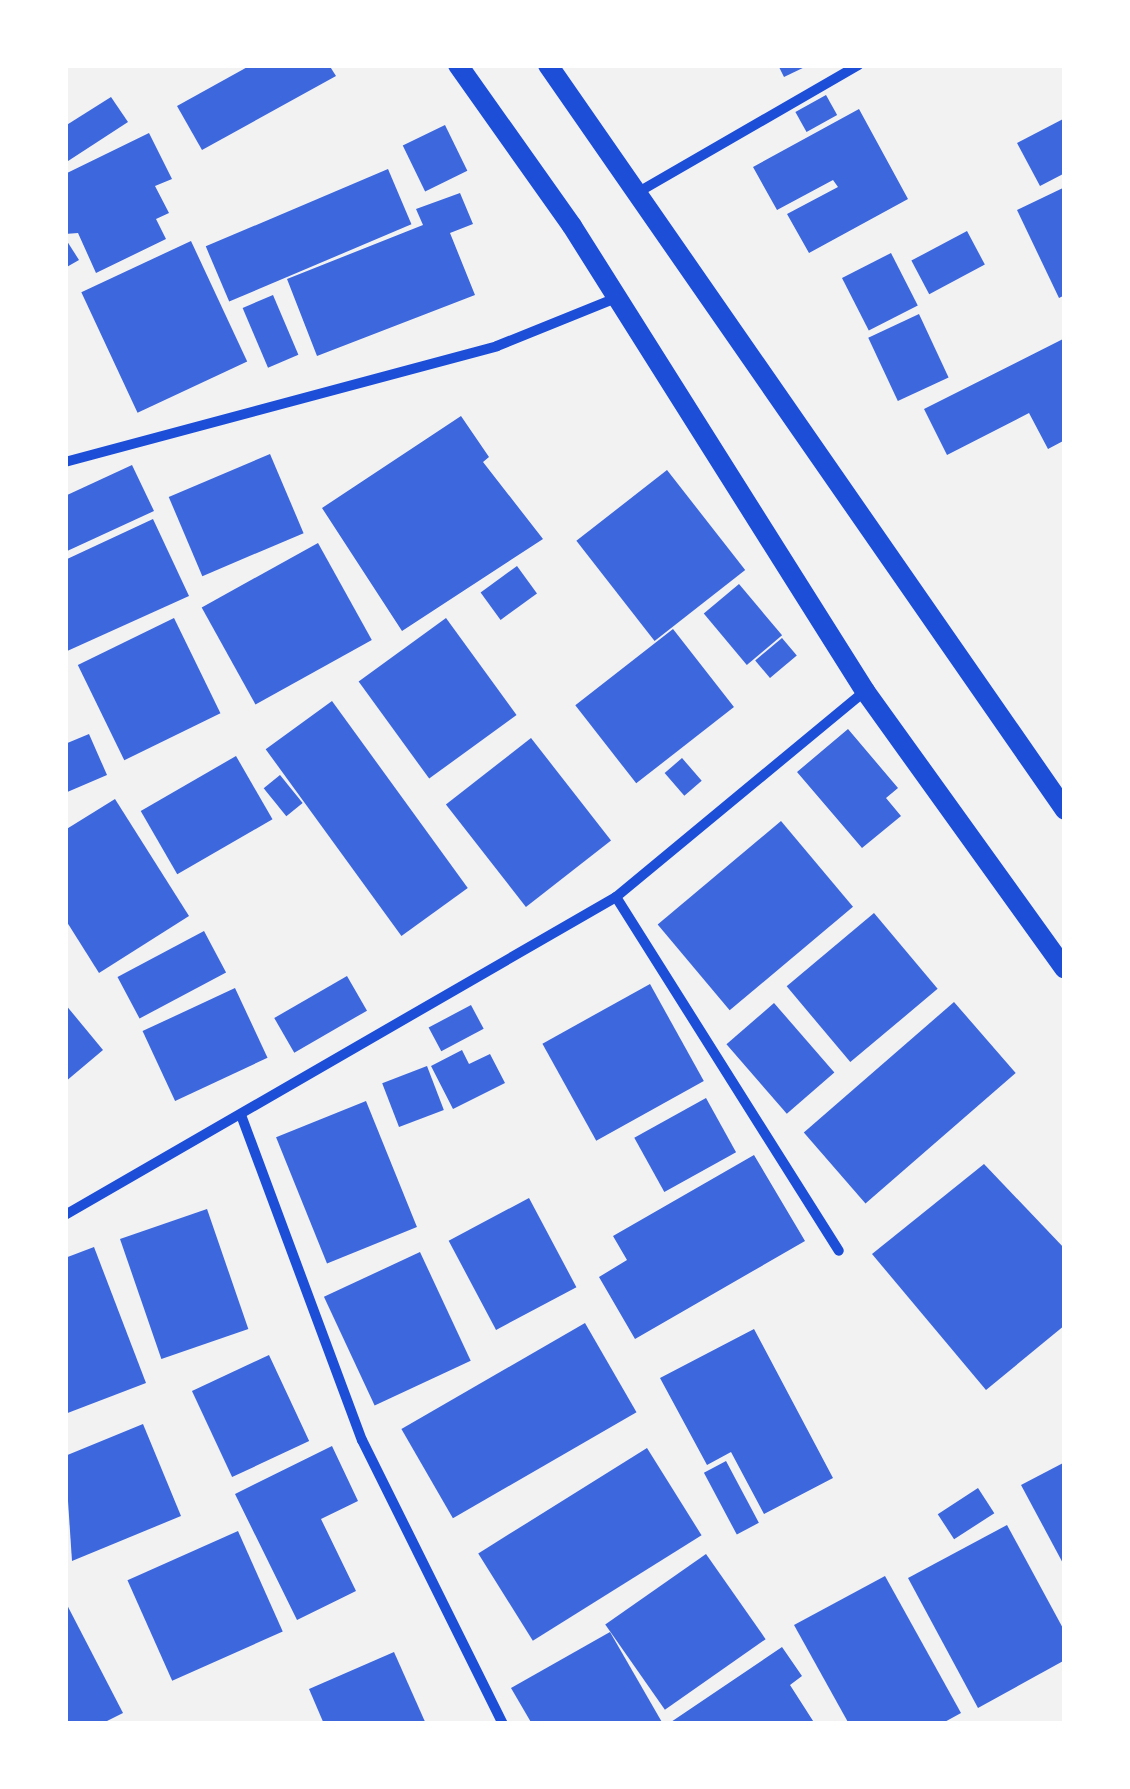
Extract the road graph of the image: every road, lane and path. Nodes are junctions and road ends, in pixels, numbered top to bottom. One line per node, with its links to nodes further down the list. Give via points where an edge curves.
1 (458, 65): 5 (main road)
2 (548, 65): 4 (main road)
3 (858, 65): 4 (street)
4 (635, 194): 8 (main road)
5 (616, 298): 6 (street, via 497,346); 7 (main road)
6 (65, 462)
7 (865, 691): 9 (street); 10 (main road)
8 (1065, 810)
9 (616, 897): 11 (street); 13 (street)
10 (1065, 969)
11 (241, 1115): 12 (street); 14 (street, via 362,1440)
12 (65, 1215)
13 (839, 1251)
14 (503, 1724)

